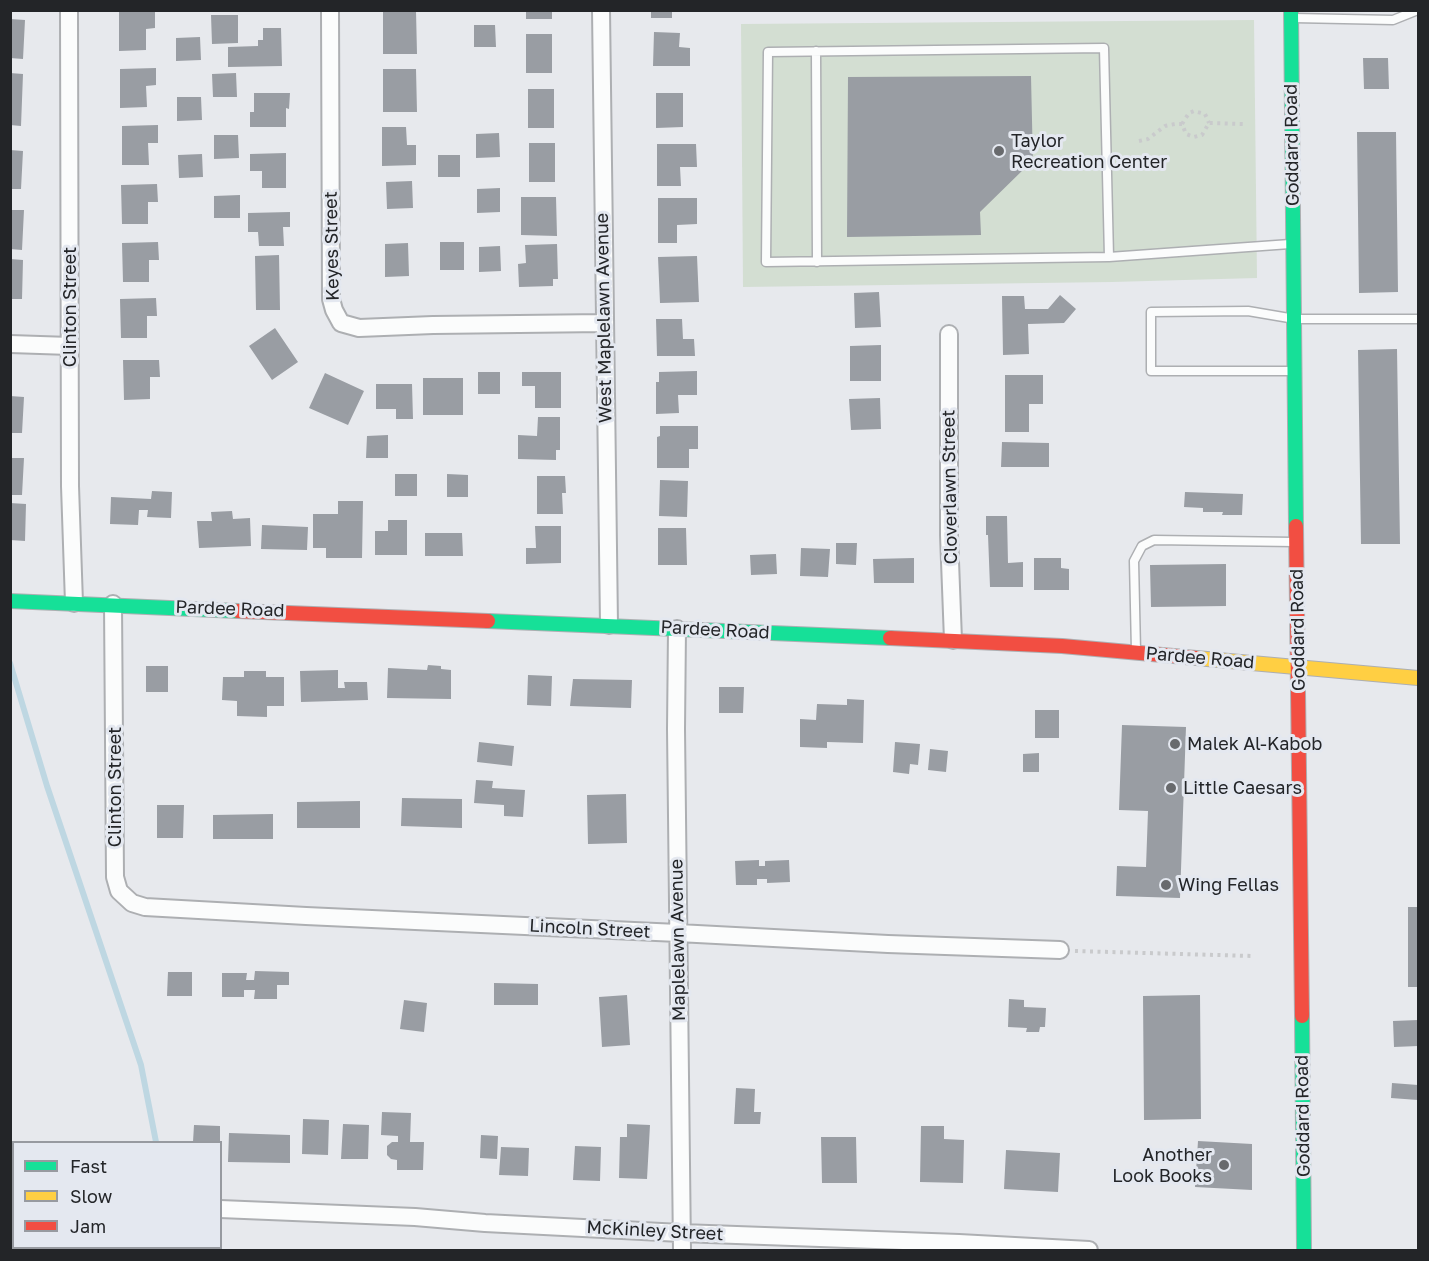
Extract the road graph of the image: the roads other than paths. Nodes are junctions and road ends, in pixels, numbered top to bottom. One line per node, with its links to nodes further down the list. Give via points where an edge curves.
1 (69, 10): 15 (street, Clinton Street)
2 (330, 10): 12 (street, Keyes Street, via 331,299 340,322 359,328)
3 (601, 10): 12 (street, West Maplelawn Avenue)
4 (1418, 10): 5 (lane, via 1393,20)
5 (1291, 14): 7 (main road, Goddard Road)
6 (816, 51): 8 (lane, via 1104,48); 9 (lane); 9 (lane, via 768,52 766,262)
7 (1294, 244): 8 (lane); 10 (main road, Goddard Road)
8 (1109, 257): 9 (lane)
9 (817, 262)
10 (1295, 319): 11 (lane); 16 (main road, Goddard Road); 16 (lane, via 1248,311 1151,312 1151,371)
11 (1419, 319)
12 (604, 323): 21 (street, West Maplelawn Avenue)
13 (949, 334): 23 (street, Cloverlawn Street)
14 (10, 344): 15 (street)
15 (70, 346): 19 (street, Clinton Street)
16 (1295, 371): 17 (main road, Goddard Road)
17 (1297, 542): 24 (lane, via 1154,540 1142,546 1134,561); 25 (main road, Goddard Road)
18 (10, 601): 19 (main road, Pardee Road)
19 (74, 603): 20 (main road, Pardee Road)
20 (113, 604): 21 (main road, Pardee Road); 27 (street, Clinton Street, via 115,877)
21 (609, 625): 22 (main road, Pardee Road)
22 (677, 628): 23 (main road, Pardee Road); 28 (street, Maplelawn Avenue)
23 (953, 640): 24 (main road, Pardee Road)
24 (1136, 653): 25 (main road, Pardee Road)
25 (1298, 666): 26 (main road, Pardee Road); 34 (main road, Goddard Road)
26 (1419, 678)
27 (123, 896): 28 (street, Lincoln Street, via 145,907)
28 (678, 933): 29 (street, Lincoln Street); 31 (street, Maplelawn Avenue)
29 (1060, 950)
30 (222, 1209): 31 (street, McKinley Street)
31 (681, 1233): 32 (street, Maplelawn Avenue); 33 (street, McKinley Street)
32 (682, 1251)
33 (1089, 1251)
34 (1304, 1251)

